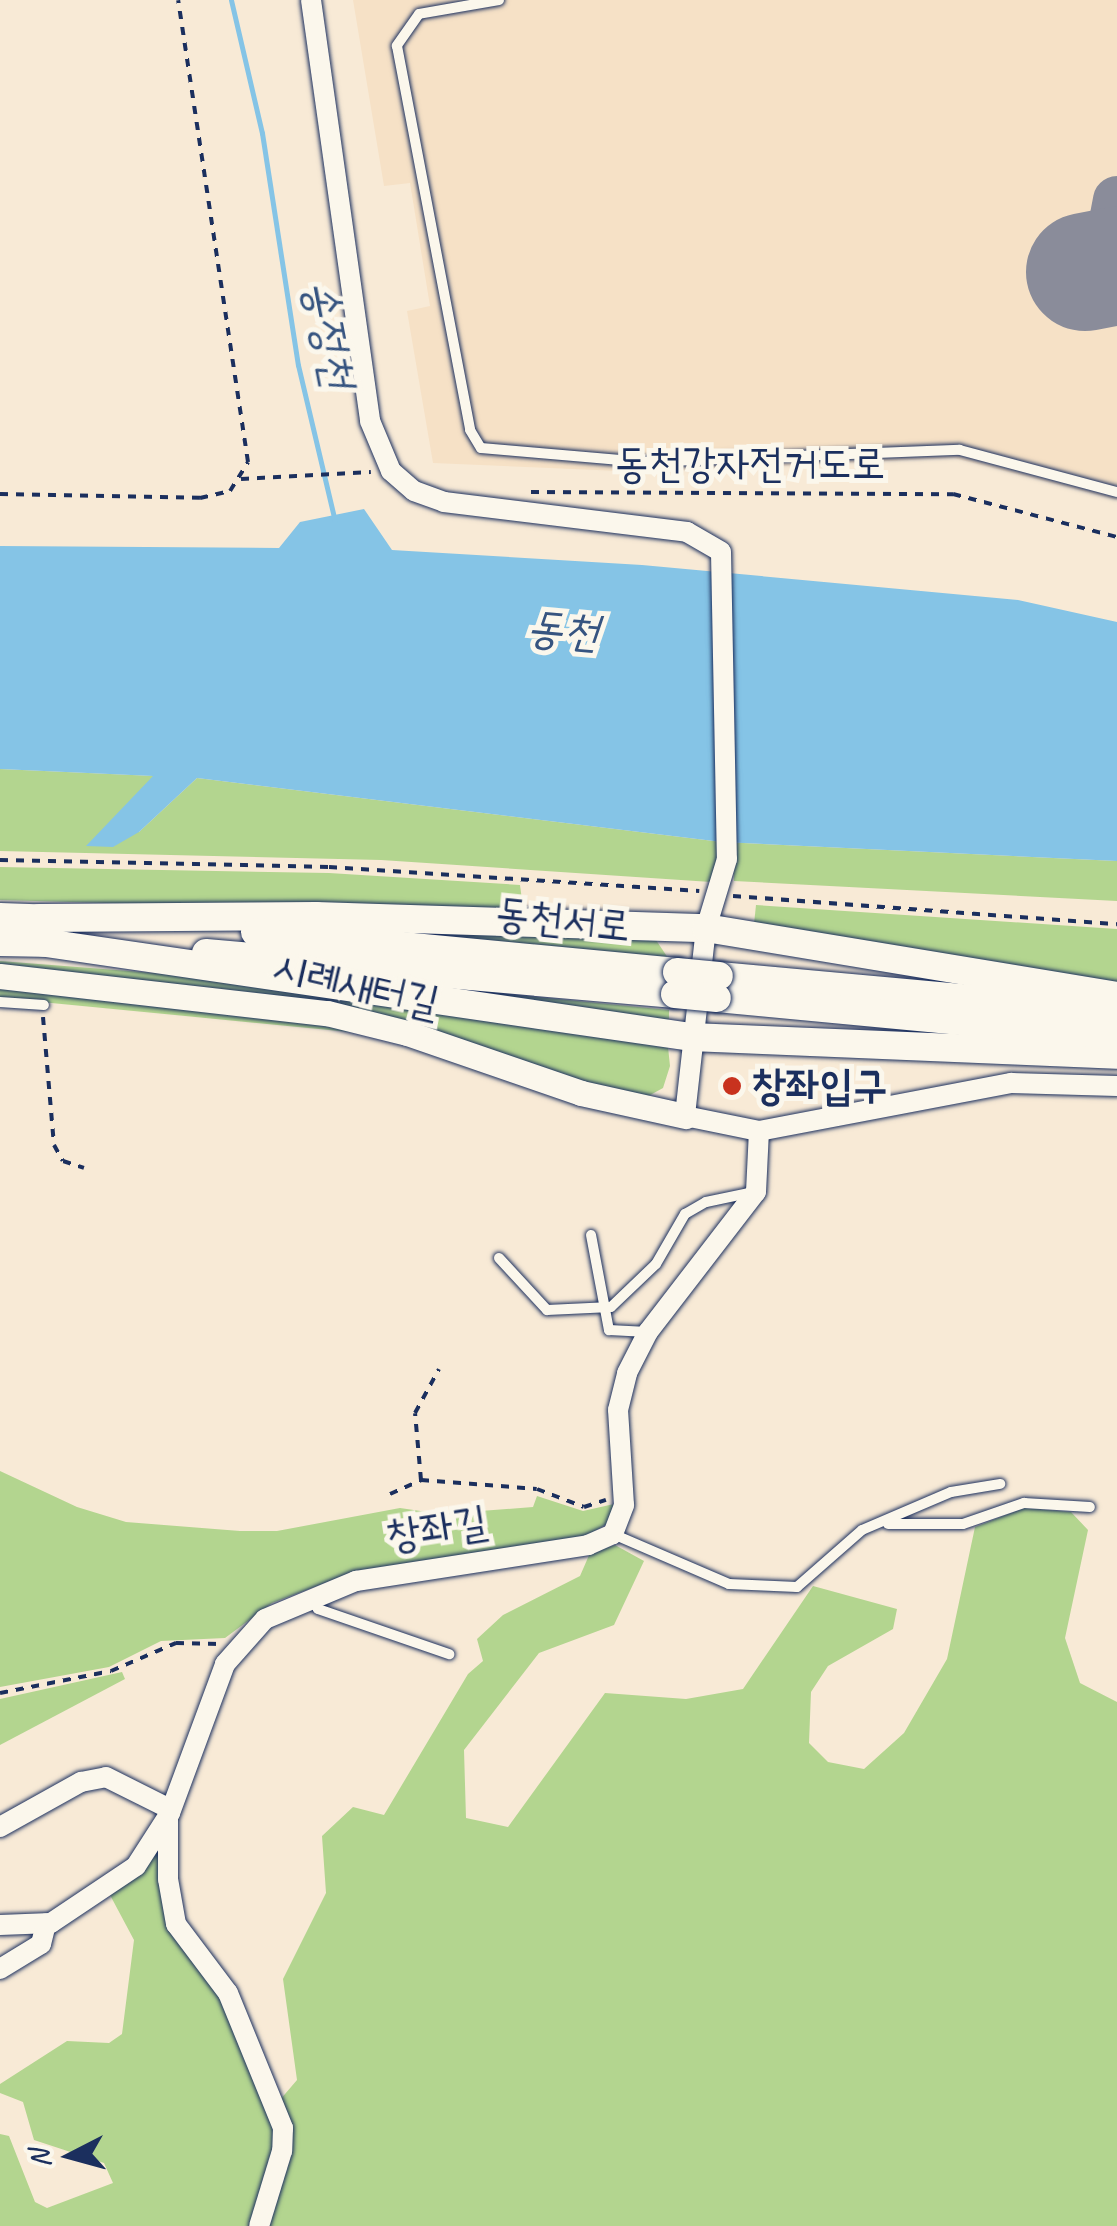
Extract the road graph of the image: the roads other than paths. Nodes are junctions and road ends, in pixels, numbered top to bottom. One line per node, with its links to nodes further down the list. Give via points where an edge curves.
1 (311, 0): 5 (street, via 370,421 386,471 444,502 686,532 711,542 722,558 728,844)
2 (499, 0): 3 (lane, via 419,14 397,46 470,430 481,448 643,462 960,450)
3 (1117, 492)
4 (0, 917): 6 (main road, 동천서로)
5 (706, 928): 6 (main road, via 316,916); 10 (main road); 15 (street)
6 (39, 930): 7 (main road, 동천서로); 9 (main road, 동천서로, bridge); 15 (main road)
7 (0, 942)
8 (0, 976): 18 (street, 시례새터길, via 346,1017 582,1093)
9 (718, 987): 13 (main road, 동천서로); 14 (main road, 동천서로)
10 (1117, 996)
11 (0, 1002): 12 (lane)
12 (44, 1005)
13 (1117, 1013)
14 (1117, 1036)
15 (692, 1037): 16 (main road); 18 (street)
16 (1117, 1055)
17 (1117, 1086): 19 (street, via 1011,1083)
18 (685, 1116): 19 (street)
19 (759, 1131): 20 (street)
20 (756, 1192): 23 (lane, via 725,1196 684,1214 656,1264); 24 (street)
21 (591, 1234): 23 (lane)
22 (499, 1258): 23 (lane, via 547,1310)
23 (607, 1308): 24 (lane, via 612,1333)
24 (648, 1332): 28 (street, via 618,1410 624,1494)
25 (1000, 1484): 27 (lane, via 951,1492)
26 (1090, 1508): 27 (lane, via 1024,1503 963,1524)
27 (882, 1524): 28 (lane, via 827,1556 798,1587 764,1589 729,1584)
28 (613, 1534): 29 (street, 창좌길, via 588,1545 370,1577)
29 (309, 1597): 30 (lane, via 318,1609); 31 (street, 창좌길, via 266,1619 233,1650)
30 (449, 1654)
31 (170, 1813): 32 (street, via 161,1801 106,1777 76,1784); 33 (street, 창좌길, via 126,1876); 36 (street, via 168,1880 176,1924 228,1993 282,2128 282,2151)
32 (0, 1827)
33 (46, 1924): 34 (street, 창좌길); 35 (street, via 41,1944)
34 (0, 1925)
35 (0, 1970)
36 (255, 2223)

